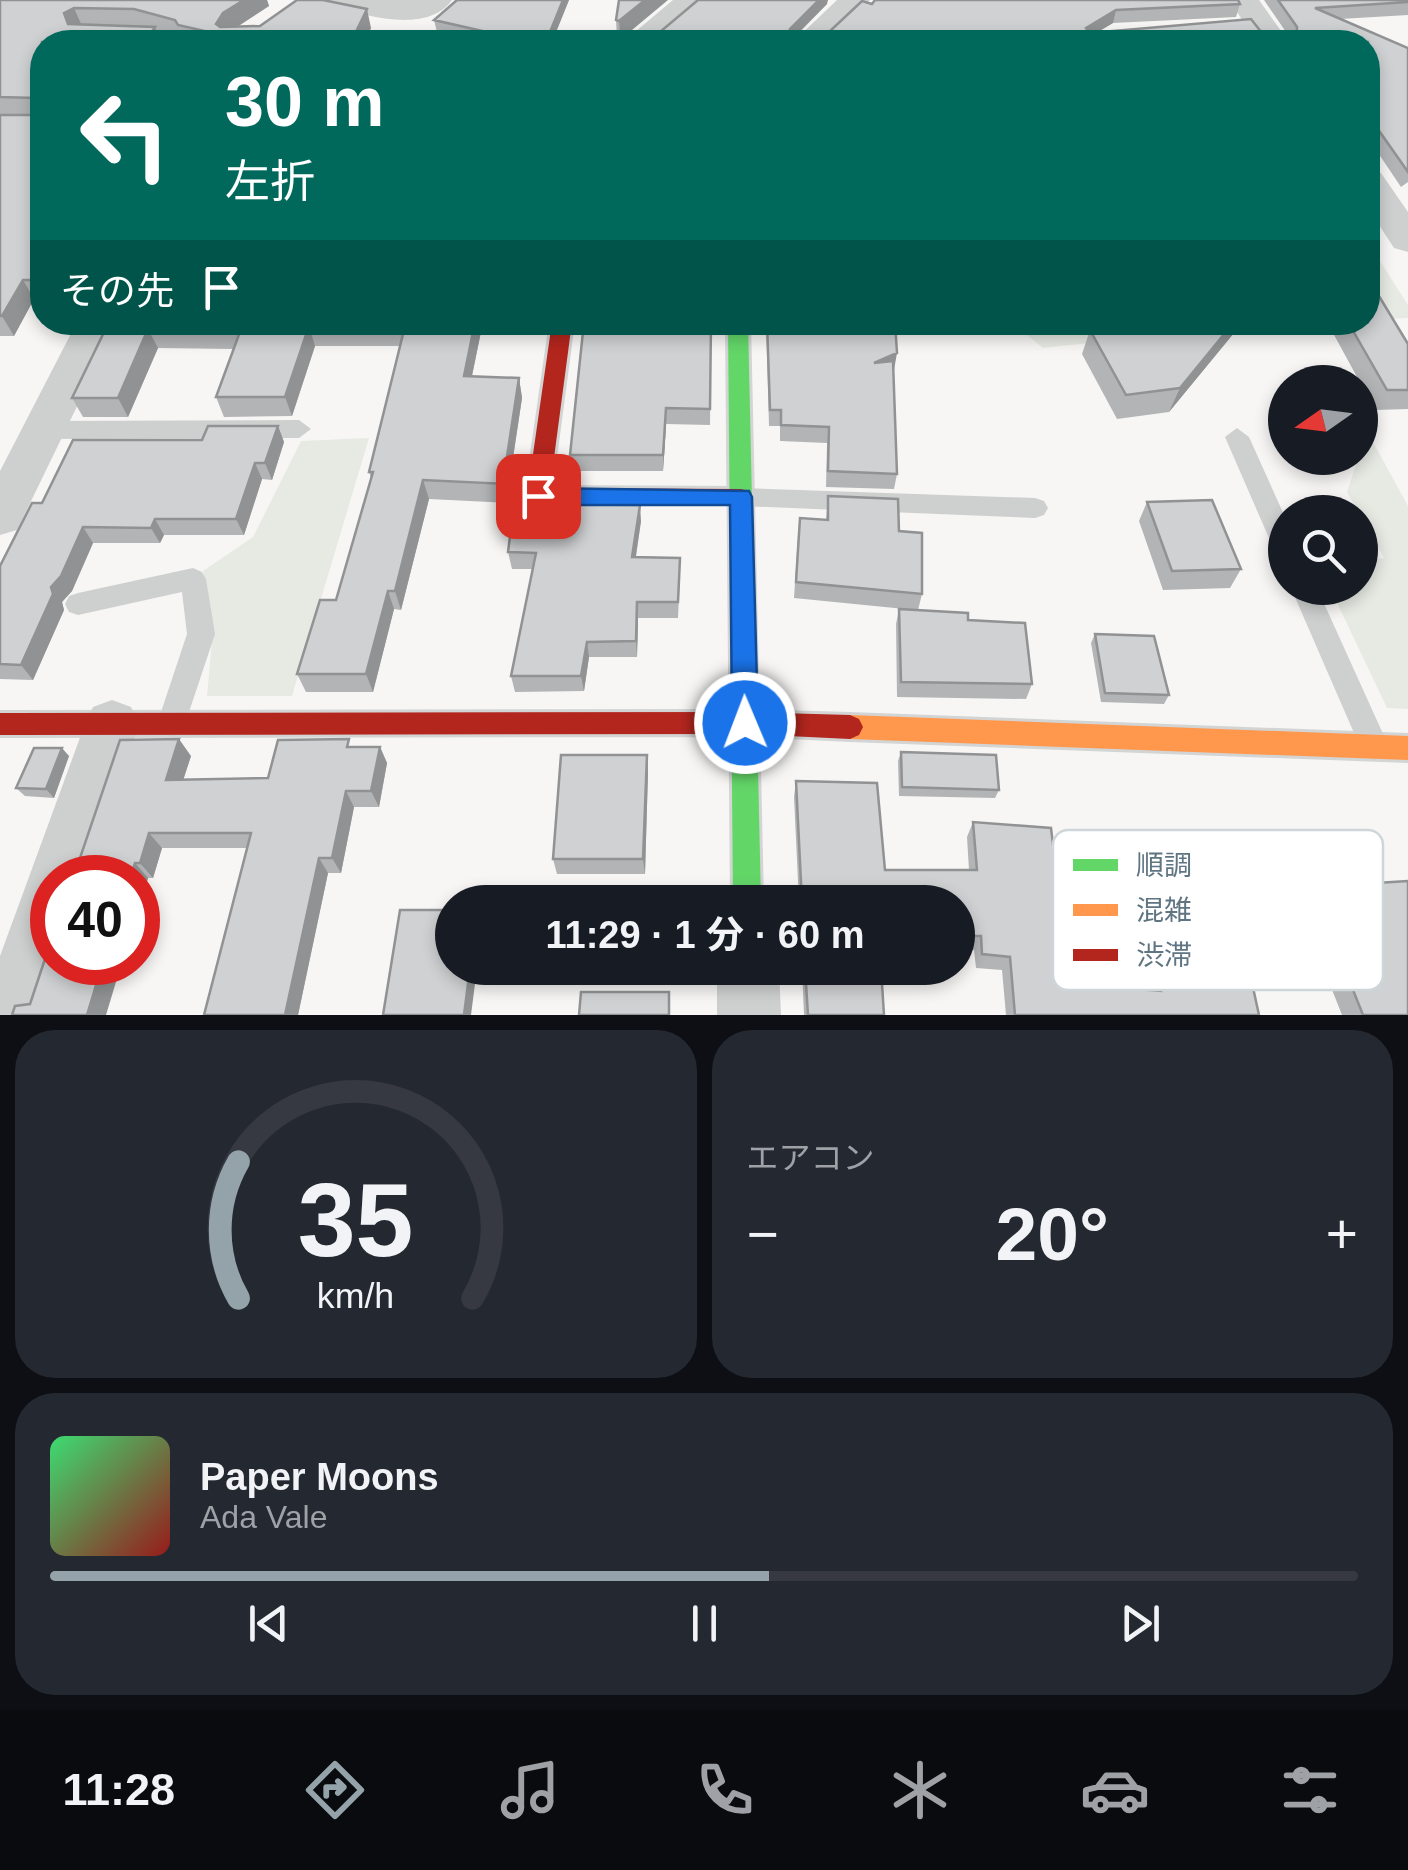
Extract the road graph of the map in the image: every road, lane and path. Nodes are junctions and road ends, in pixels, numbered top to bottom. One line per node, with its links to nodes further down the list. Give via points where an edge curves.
1 (341, 0): 2 (street, via 403,11)
2 (437, 0)
3 (692, 0): 5 (street)
4 (855, 0): 6 (street)
5 (654, 30)
6 (822, 30)
7 (1380, 199): 8 (street)
8 (1408, 240)
9 (92, 335): 13 (street)
10 (560, 335): 15 (street, via 538,496)
11 (738, 335): 15 (street)
12 (299, 429): 13 (lane)
13 (44, 430): 18 (street)
14 (1237, 437): 16 (lane)
15 (741, 497): 17 (lane); 21 (street)
16 (1268, 507)
17 (1036, 508)
18 (0, 517)
19 (78, 604): 24 (lane, via 192,579 201,634)
20 (1311, 605): 25 (lane)
21 (745, 723): 24 (street); 25 (street); 28 (street)
22 (0, 724): 23 (street)
23 (112, 724): 24 (street); 27 (street)
24 (172, 724)
25 (1374, 747): 26 (street)
26 (1408, 748)
27 (67, 855)
28 (747, 885)
29 (30, 960): 31 (street)
30 (748, 985): 32 (street)
31 (11, 1015)
32 (749, 1015)

